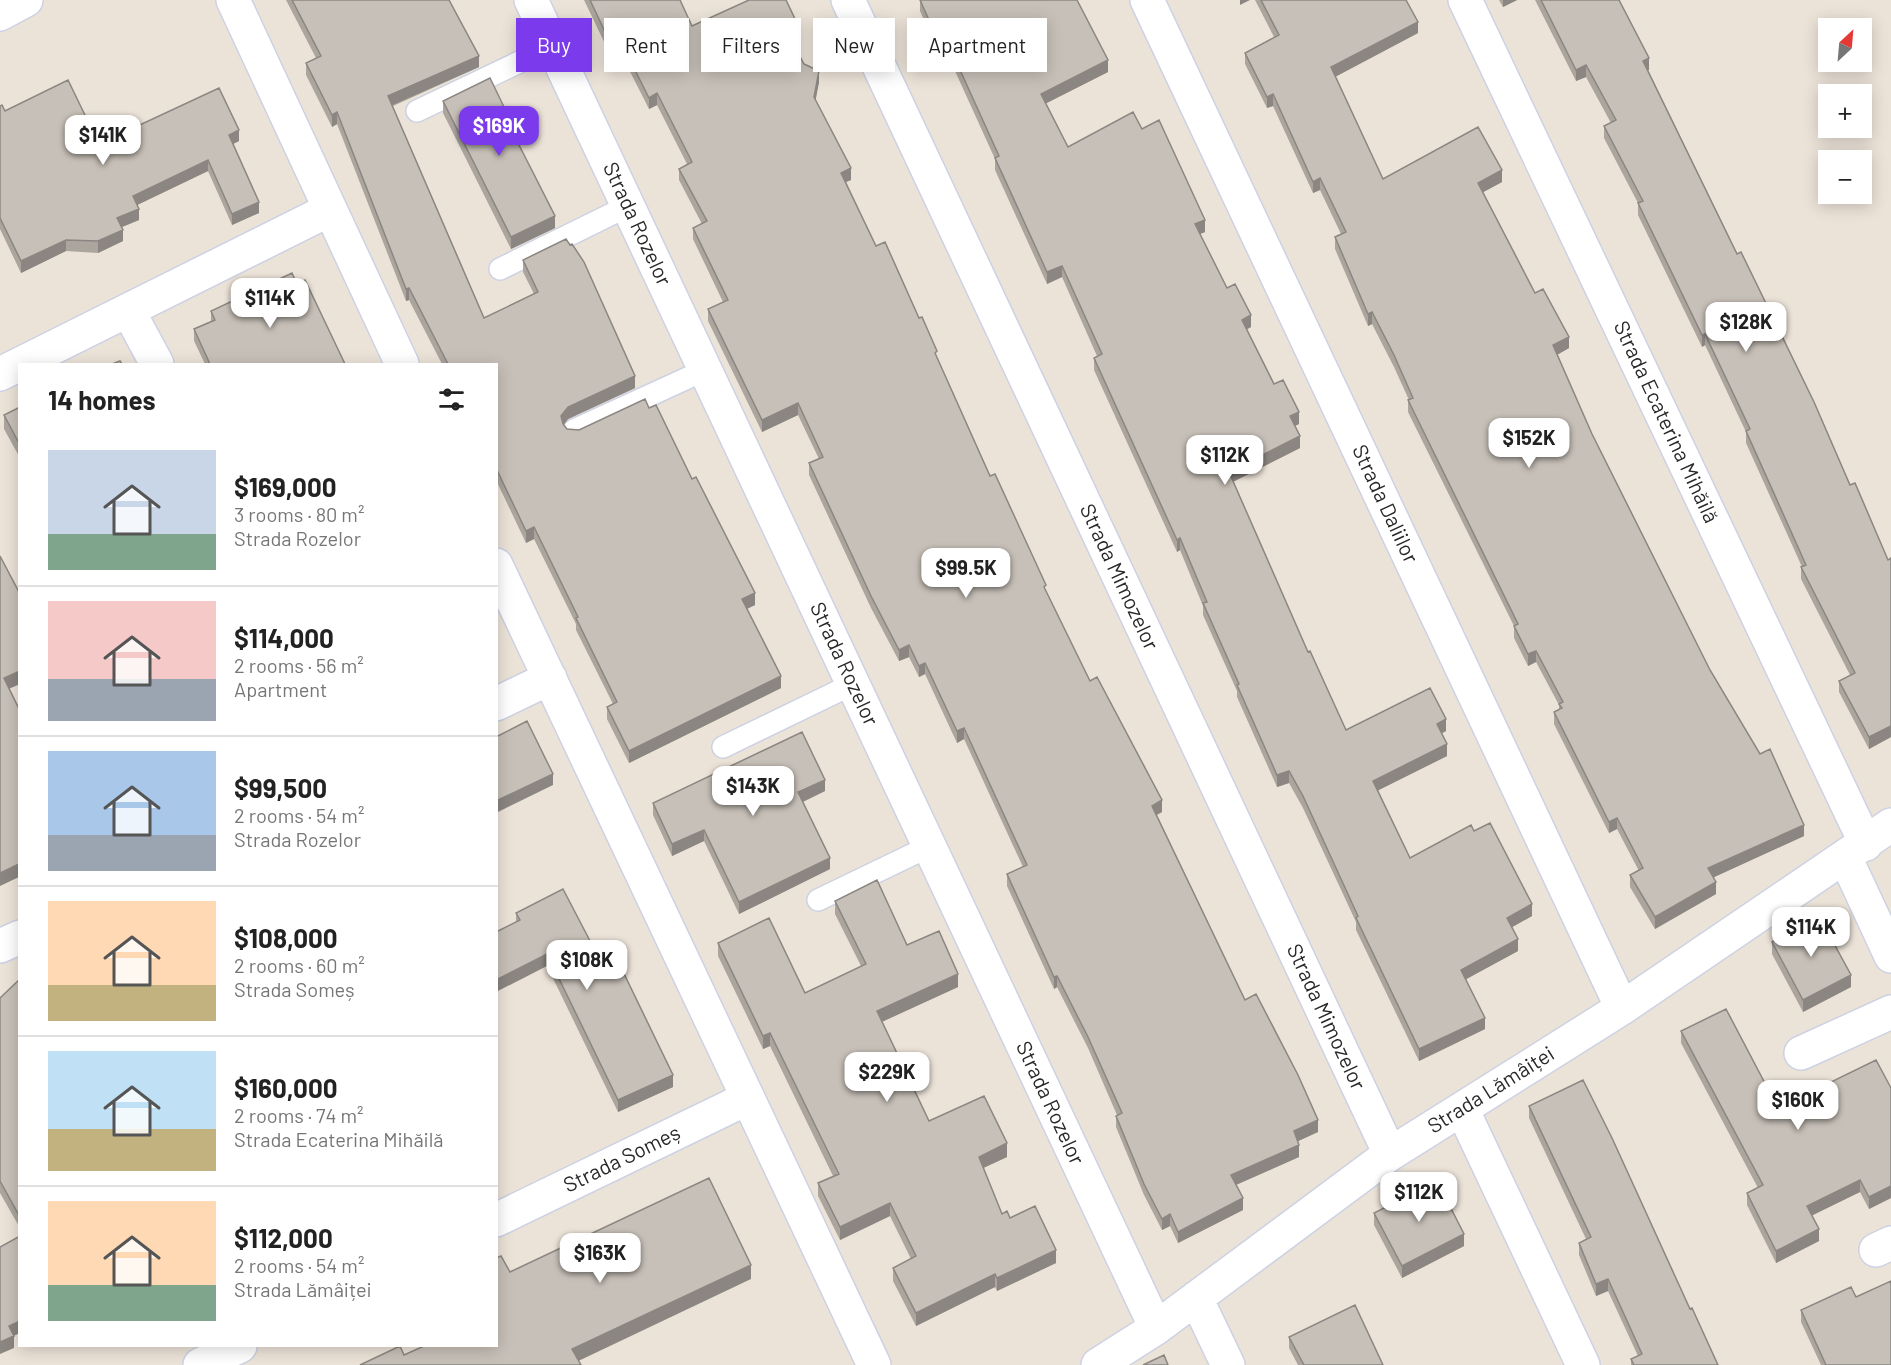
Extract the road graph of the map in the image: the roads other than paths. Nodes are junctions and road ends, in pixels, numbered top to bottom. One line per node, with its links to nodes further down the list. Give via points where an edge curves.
1 (26, 0): 7 (street)
2 (233, 0): 13 (street)
3 (531, 0): 8 (street, Strada Rozelor)
4 (848, 0): 39 (street, Strada Mimozelor)
5 (1147, 0): 34 (street, Strada Daliilor)
6 (1465, 0): 28 (street, Strada Ecaterina Mihăilă)
7 (0, 14)
8 (540, 18)
9 (516, 64): 11 (lane)
10 (565, 72): 12 (street, Strada Rozelor)
11 (417, 111)
12 (628, 206): 14 (lane); 20 (street, Strada Rozelor)
13 (329, 210): 15 (street); 18 (street)
14 (500, 268)
15 (128, 310): 16 (street); 17 (street)
16 (22, 363)
17 (157, 363)
18 (402, 363)
19 (18, 365): 21 (street)
20 (705, 370): 22 (lane); 25 (street, Strada Rozelor)
21 (0, 374)
22 (574, 430)
23 (498, 569): 24 (street)
24 (550, 678): 26 (street); 37 (street)
25 (853, 684): 27 (lane); 29 (street, Strada Rozelor)
26 (498, 703)
27 (723, 747)
28 (1868, 842): 33 (street, Strada Ecaterina Mihăilă); 34 (street, Strada Lămâiței)
29 (930, 846): 30 (lane); 42 (street, Strada Rozelor)
30 (818, 900)
31 (18, 938): 32 (street)
32 (0, 946)
33 (1891, 956)
34 (1622, 1008): 38 (street, Strada Lămâiței)
35 (1891, 1012): 36 (street)
36 (1801, 1053)
37 (748, 1098): 40 (street, Strada Someș); 45 (street)
38 (1462, 1109): 39 (street, Strada Lămâiței); 48 (street)
39 (1390, 1154): 41 (street, Strada Lămâiței)
40 (498, 1219)
41 (1196, 1298): 42 (street, Strada Lămâiței); 47 (street)
42 (1155, 1328): 46 (street, Strada Lămâiței)
43 (238, 1347): 44 (street)
44 (200, 1365)
45 (874, 1365)
46 (1098, 1365)
47 (1228, 1365)
48 (1583, 1365)

